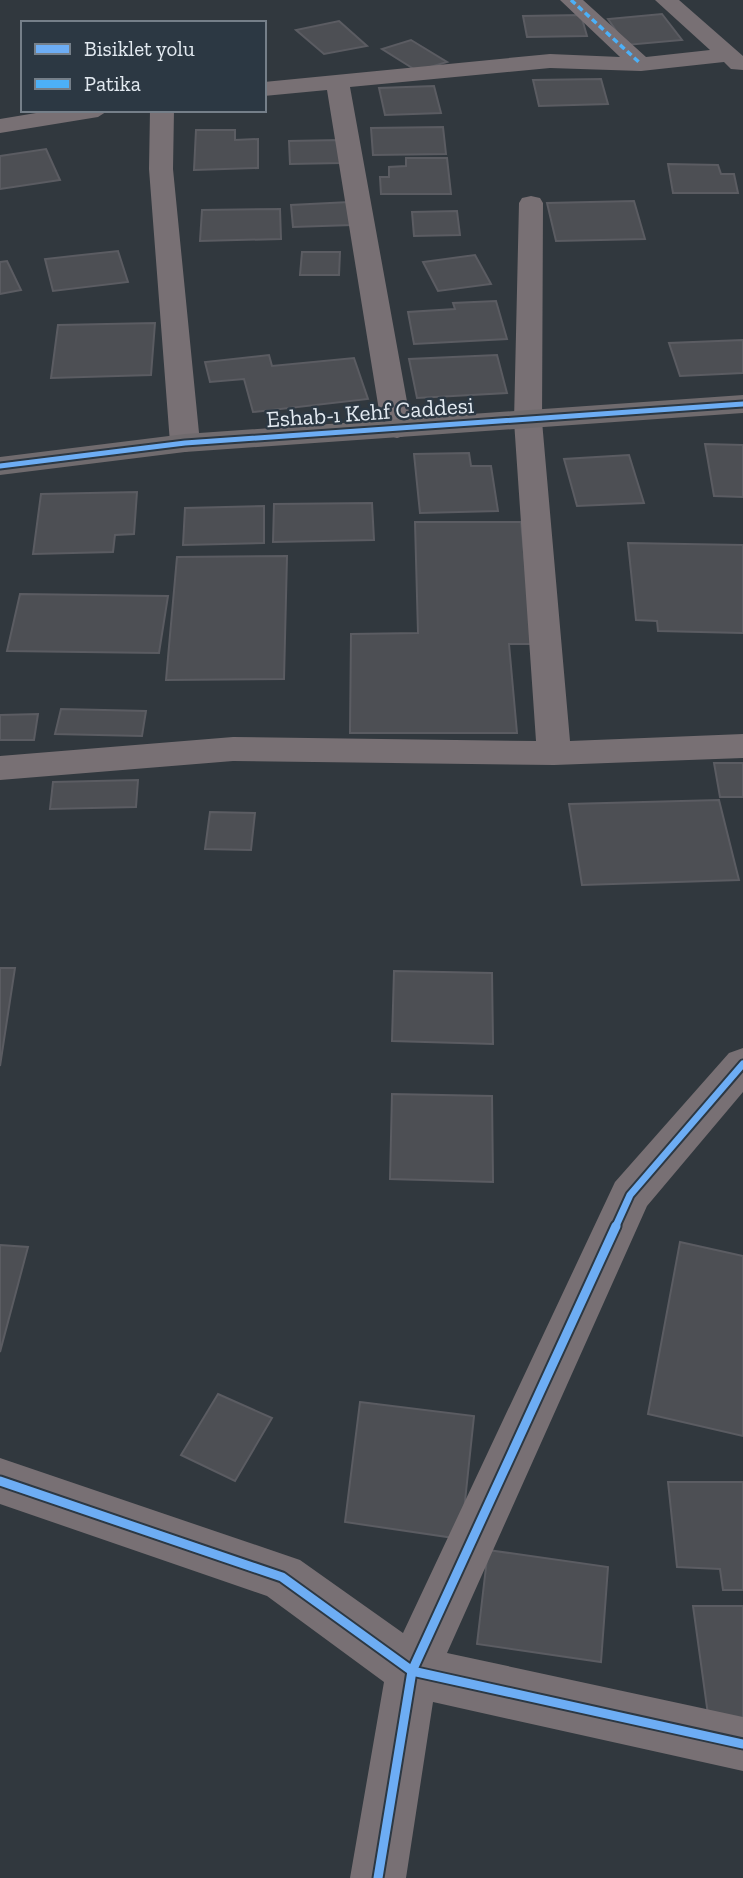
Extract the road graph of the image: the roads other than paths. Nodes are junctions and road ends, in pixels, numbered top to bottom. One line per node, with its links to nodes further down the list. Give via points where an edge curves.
1 (571, 0): 6 (street)
2 (666, 0): 4 (street)
3 (732, 27): 4 (street)
4 (698, 29): 5 (street)
5 (737, 61): 6 (street)
6 (641, 64): 7 (street, via 550,61)
7 (337, 81): 8 (street); 15 (street)
8 (266, 89)
9 (86, 112): 11 (street)
10 (162, 112): 16 (street, via 161,169)
11 (0, 126)
12 (531, 203): 14 (street)
13 (743, 404): 14 (street, Eshab-ı Kehf Caddesi)
14 (528, 421): 15 (street, Eshab-ı Kehf Caddesi); 19 (street)
15 (397, 429): 16 (street, Eshab-ı Kehf Caddesi)
16 (185, 443): 17 (street, Eshab-ı Kehf Caddesi)
17 (0, 466)
18 (743, 746): 19 (street)
19 (554, 753): 20 (street, via 233,749)
20 (0, 768)
21 (743, 1064): 23 (street, via 630,1195)
22 (0, 1482): 23 (street, via 282,1577)
23 (412, 1671): 24 (street); 25 (street)
24 (743, 1744)
25 (378, 1878)

